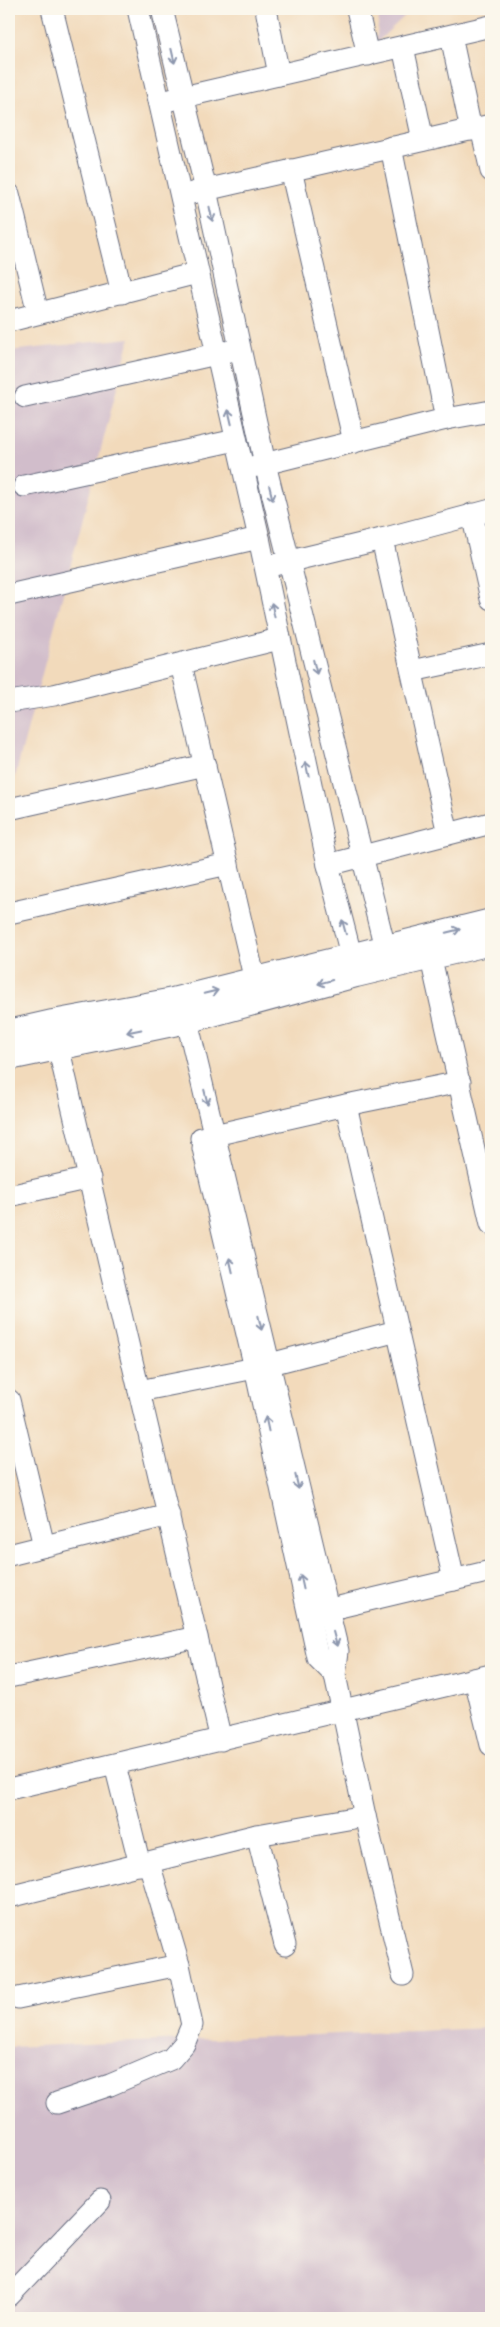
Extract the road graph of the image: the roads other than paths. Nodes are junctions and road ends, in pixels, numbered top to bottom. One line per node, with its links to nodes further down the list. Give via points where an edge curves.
1 (52, 9): 22 (street)
2 (138, 9): 12 (street)
3 (162, 9): 11 (street, one-way to 11)
4 (266, 9): 10 (street)
5 (357, 9): 9 (street)
6 (491, 26): 7 (street)
7 (451, 36): 8 (street); 13 (street)
8 (403, 47): 9 (street); 14 (street)
9 (368, 55): 10 (street)
10 (279, 75): 11 (street)
11 (182, 97): 12 (street); 18 (street)
12 (160, 102): 20 (street)
13 (481, 128): 14 (street); 17 (street)
14 (423, 140): 15 (street)
15 (391, 147): 16 (street); 29 (street)
16 (292, 170): 18 (street); 31 (street)
17 (491, 171)
18 (206, 190): 20 (street); 25 (street, one-way to 25)
19 (9, 194): 23 (street)
20 (179, 196): 21 (street)
21 (197, 273): 22 (street); 26 (street)
22 (122, 293): 23 (street)
23 (38, 313): 24 (street)
24 (9, 321)
25 (240, 348): 26 (street); 32 (street)
26 (216, 354): 27 (street); 30 (street, one-way to 26)
27 (26, 397)
28 (491, 411): 29 (street)
29 (446, 419): 31 (street)
30 (236, 440): 33 (street); 34 (street)
31 (354, 442): 32 (street)
32 (264, 464): 33 (street); 38 (street, one-way to 38)
33 (242, 469): 36 (street)
34 (24, 486)
35 (482, 512): 37 (street); 41 (street)
36 (259, 538): 39 (street); 40 (street)
37 (382, 540): 38 (street); 45 (street)
38 (288, 561): 39 (street); 51 (street, one-way to 51)
39 (264, 567): 42 (street, one-way to 39)
40 (9, 595)
41 (491, 599)
42 (279, 639): 44 (street); 53 (street, one-way to 42)
43 (491, 654): 45 (street)
44 (181, 664): 46 (street, via 54,695); 47 (street)
45 (412, 671): 50 (street)
46 (9, 702)
47 (205, 765): 48 (street); 52 (street)
48 (9, 809)
49 (491, 823): 50 (street)
50 (448, 834): 51 (street)
51 (362, 858): 53 (street); 58 (street)
52 (228, 864): 54 (street); 60 (street)
53 (328, 865): 59 (street, one-way to 53)
54 (9, 913)
55 (491, 922): 57 (street, one-way to 55)
56 (491, 942): 57 (street)
57 (428, 948): 58 (street); 65 (street)
58 (388, 958): 59 (street)
59 (354, 965): 60 (street); 61 (street, one-way to 61)
60 (255, 981): 61 (street, one-way to 60)
61 (178, 1011): 63 (street); 67 (street)
62 (9, 1033): 63 (street)
63 (56, 1035): 64 (street); 68 (street)
64 (9, 1057)
65 (460, 1082): 66 (street); 70 (street)
66 (346, 1104): 67 (street); 71 (street)
67 (208, 1136): 72 (street)
68 (90, 1178): 69 (street); 73 (street)
69 (9, 1196)
70 (491, 1224)
71 (397, 1331): 72 (street); 80 (street)
72 (262, 1366): 73 (street); 81 (street)
73 (139, 1391): 76 (street)
74 (9, 1400): 75 (street)
75 (12, 1429): 77 (street)
76 (169, 1515): 77 (street); 82 (street)
77 (44, 1546): 78 (street)
78 (9, 1555)
79 (491, 1571): 80 (street)
80 (454, 1580): 81 (street)
81 (318, 1612): 85 (street, via 338,1651 335,1675)
82 (197, 1637): 83 (street); 86 (street)
83 (9, 1677)
84 (483, 1677): 85 (street); 87 (street)
85 (343, 1712): 86 (street); 90 (street)
86 (221, 1740): 88 (street)
87 (491, 1745)
88 (114, 1765): 89 (street); 92 (street)
89 (9, 1789)
90 (365, 1816): 91 (street); 96 (street)
91 (257, 1835): 92 (street); 94 (street)
92 (144, 1864): 93 (street); 95 (street)
93 (9, 1897)
94 (285, 1945)
95 (179, 1965): 97 (street); 98 (street, via 192,2026 184,2044 171,2059)
96 (403, 1975)
97 (18, 1998)
98 (57, 2103)
99 (100, 2201): 100 (street)
100 (9, 2296)

